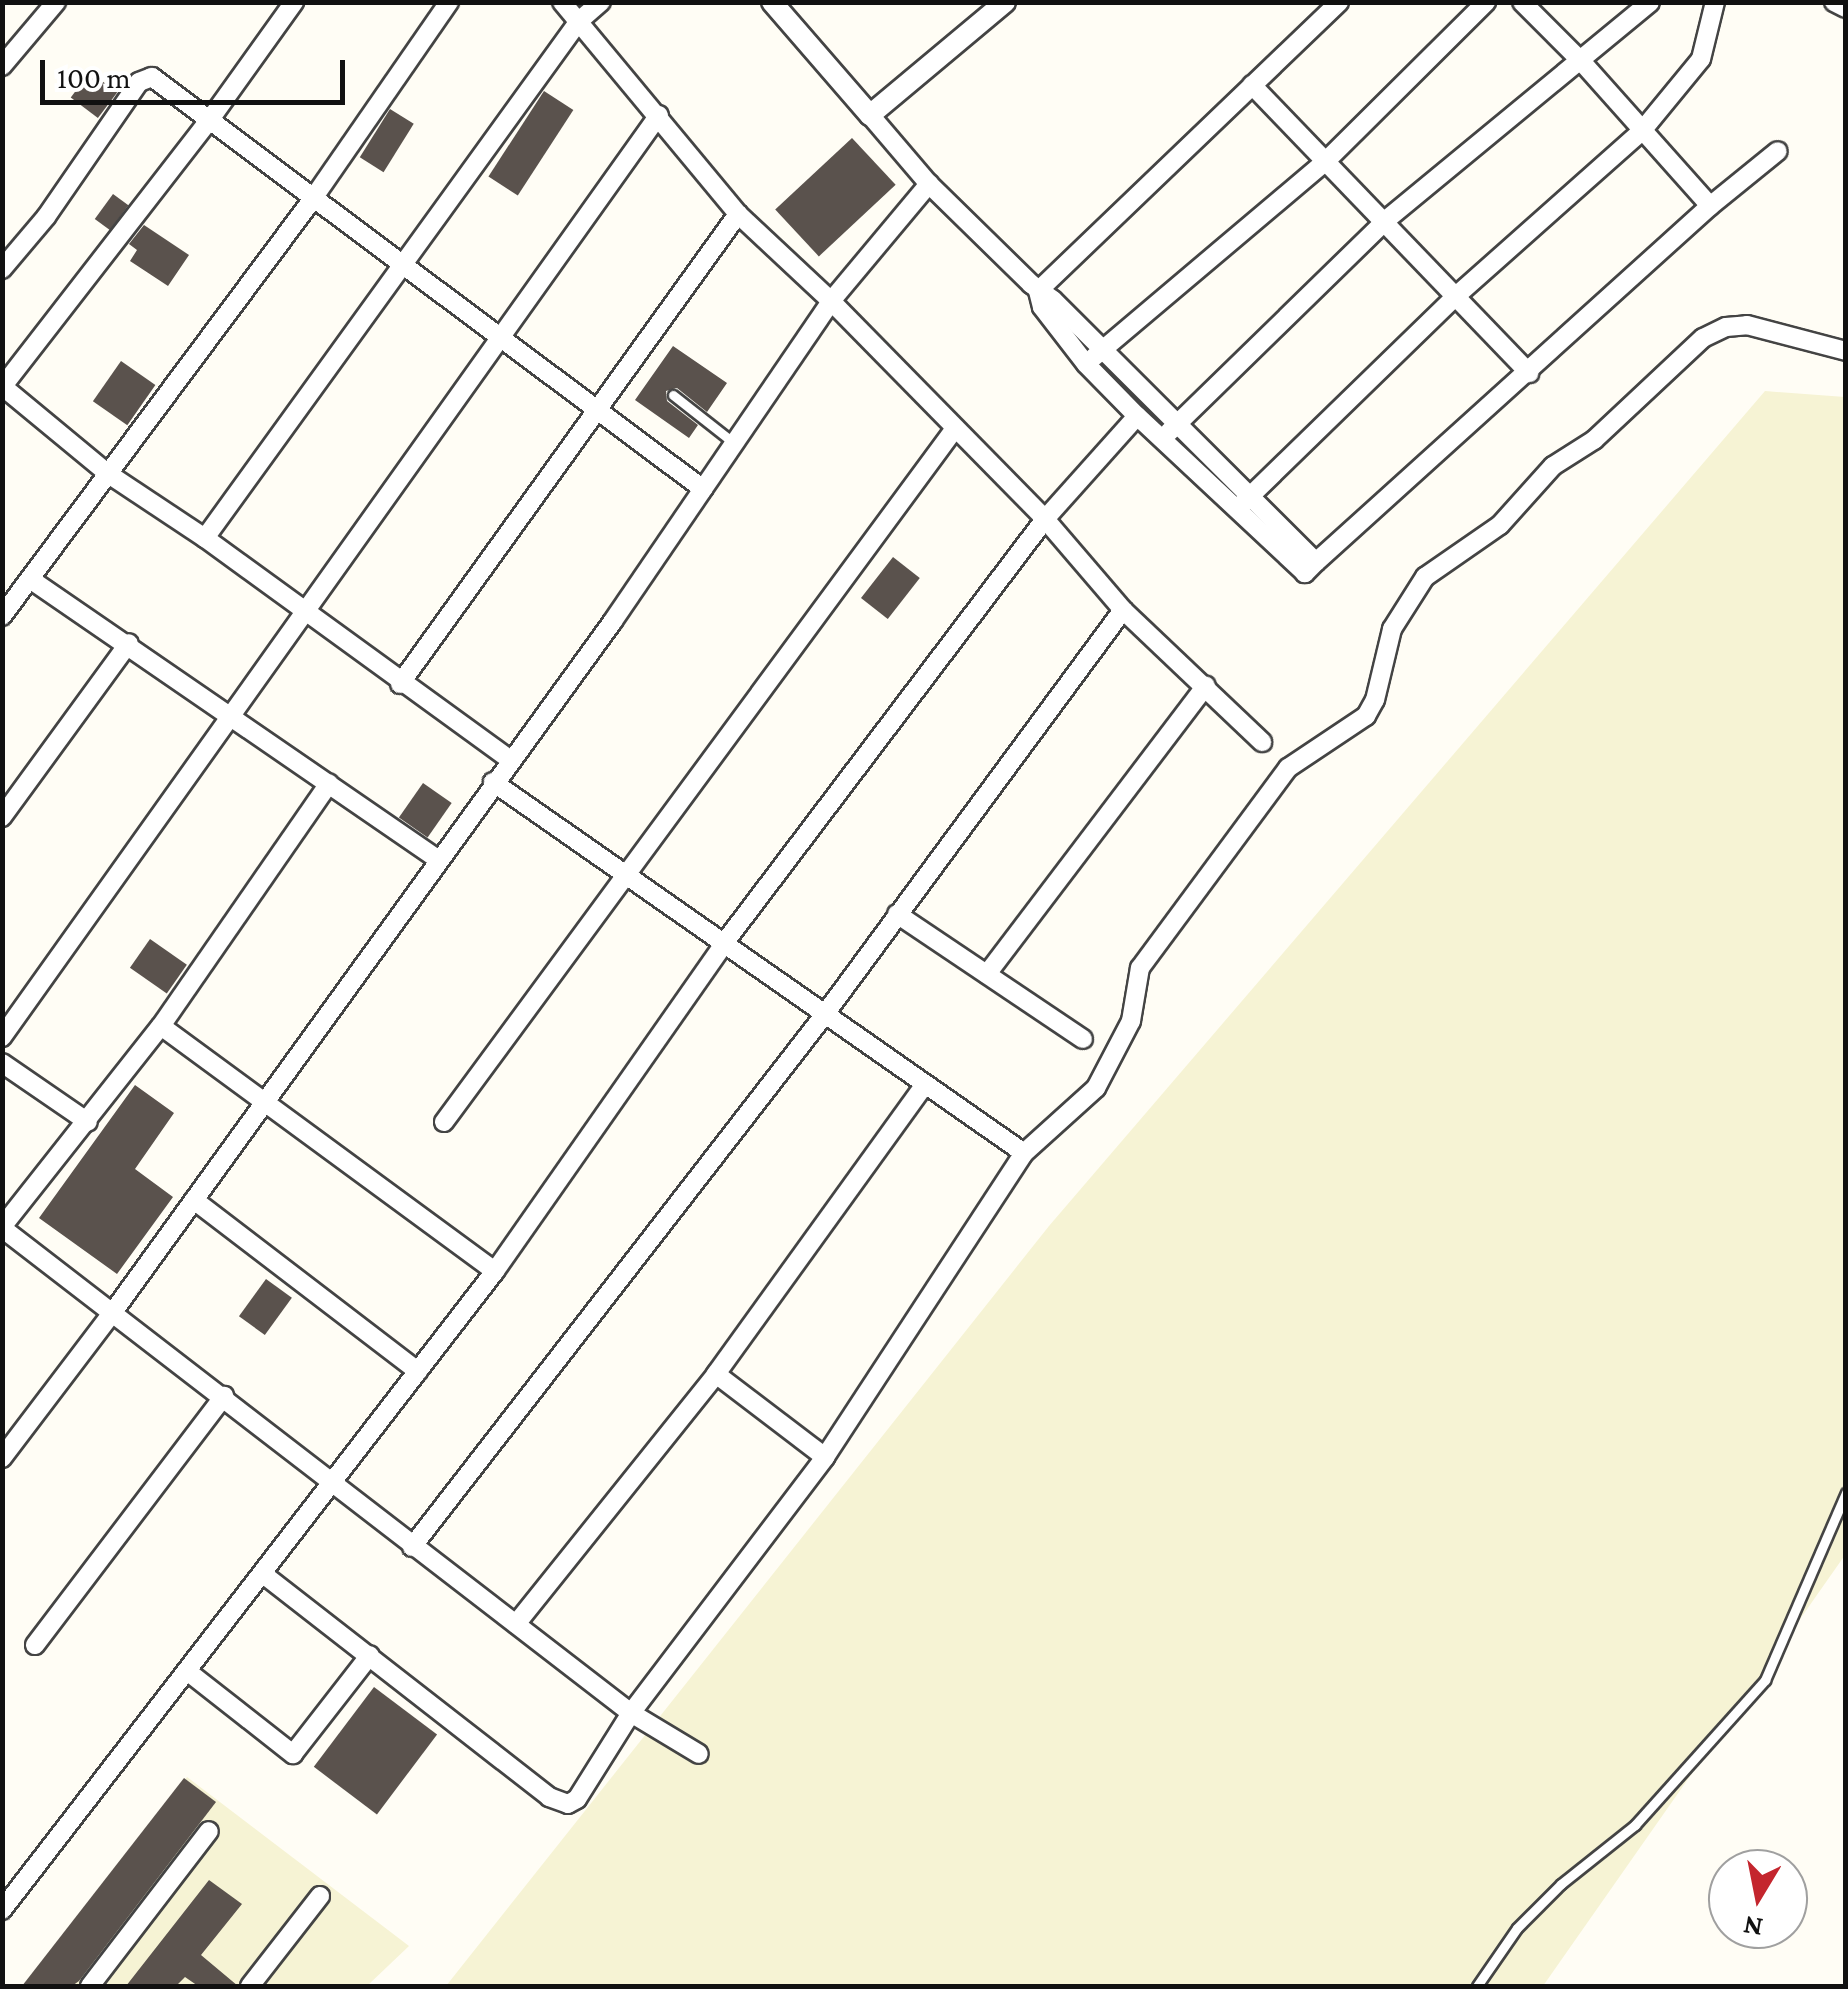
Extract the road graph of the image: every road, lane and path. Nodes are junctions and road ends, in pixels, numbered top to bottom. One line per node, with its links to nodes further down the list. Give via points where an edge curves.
1 (56, 2): 17 (street)
2 (294, 2): 21 (street)
3 (449, 2): 26 (street)
4 (562, 2): 15 (street)
5 (601, 2): 15 (street)
6 (772, 2): 20 (street)
7 (1004, 2): 20 (street)
8 (1339, 2): 18 (street)
9 (1486, 2): 24 (street)
10 (1522, 2): 16 (street)
11 (1650, 2): 16 (street)
12 (1716, 2): 22 (street, via 1701,59)
13 (1834, 2): 14 (street)
14 (1846, 8)
15 (579, 21): 19 (street); 30 (street)
16 (1582, 61): 22 (street); 29 (street)
17 (2, 66)
18 (1252, 86): 24 (street); 32 (street)
19 (659, 115): 28 (street); 35 (street)
20 (870, 116): 25 (street)
21 (210, 118): 26 (street); 31 (street, via 159,79 144,78); 40 (street)
22 (1641, 132): 27 (street); 33 (street)
23 (1778, 151): 27 (street)
24 (1328, 159): 29 (street); 36 (street)
25 (929, 184): 32 (street); 34 (street)
26 (312, 200): 30 (street); 48 (street)
27 (1710, 206): 39 (street)
28 (738, 214): 34 (street); 42 (street)
29 (1386, 220): 33 (street); 44 (street)
30 (404, 264): 35 (street); 52 (street)
31 (2, 269)
32 (1038, 291): 36 (street); 38 (street, via 1042,307)
33 (1456, 296): 39 (street); 50 (street)
34 (831, 301): 45 (street); 47 (street)
35 (501, 336): 42 (street); 55 (street)
36 (1101, 351): 38 (street); 44 (street)
37 (1846, 351): 80 (street, via 1748,326 1703,338 1594,440 1552,466 1500,525 1425,576 1392,629 1366,716 1288,768 1140,968 1131,1022 1096,1088)
38 (1086, 364): 43 (street)
39 (1529, 373): 50 (street, via 1305,573)
40 (3, 386): 48 (street)
41 (672, 395): 47 (lane)
42 (598, 409): 49 (street); 58 (street)
43 (1138, 416): 46 (street); 51 (street)
44 (1176, 426): 46 (street); 50 (street)
45 (953, 430): 51 (street); 67 (street)
46 (1162, 440): 50 (street)
47 (734, 442): 49 (street)
48 (107, 473): 52 (street); 53 (street)
49 (703, 488): 62 (street)
50 (1243, 503)
51 (1044, 519): 54 (street); 69 (street)
52 (205, 538): 55 (street)
53 (30, 579): 56 (street); 57 (street)
54 (1123, 610): 59 (street); 68 (street)
55 (304, 613): 58 (street); 60 (street)
56 (2, 616)
57 (129, 643): 60 (street); 65 (street)
58 (400, 684): 62 (street)
59 (1206, 686): 61 (street); 70 (street)
60 (232, 715): 64 (street); 73 (street)
61 (1262, 742)
62 (510, 759): 63 (street)
63 (493, 782): 66 (street); 67 (street)
64 (329, 783): 66 (street); 72 (street)
65 (2, 818)
66 (438, 859): 77 (street)
67 (626, 874): 69 (street); 79 (street)
68 (896, 914): 70 (street); 71 (street)
69 (725, 942): 71 (street); 83 (street)
70 (986, 974): 74 (street)
71 (825, 1014): 76 (street); 92 (street)
72 (161, 1026): 77 (street); 78 (street)
73 (2, 1037)
74 (1083, 1039)
75 (2, 1063): 78 (street)
76 (925, 1084): 80 (street); 86 (street)
77 (265, 1101): 81 (street); 83 (street)
78 (88, 1122): 82 (street)
79 (444, 1122)
80 (1024, 1153): 88 (street)
81 (194, 1200): 84 (street); 85 (street)
82 (2, 1227): 84 (street)
83 (494, 1271): 85 (street)
84 (114, 1312): 87 (street); 89 (street)
85 (418, 1371): 90 (street)
86 (716, 1374): 88 (street); 94 (street)
87 (224, 1396): 90 (street); 95 (street)
88 (826, 1457): 98 (street)
89 (2, 1458)
90 (334, 1480): 92 (street); 93 (street)
91 (1846, 1493): 105 (lane, via 1764,1680 1635,1825 1517,1928)
92 (412, 1547): 94 (street)
93 (263, 1574): 96 (street); 97 (street)
94 (516, 1624): 98 (street)
95 (35, 1645)
96 (370, 1655): 97 (street, via 293,1754); 98 (street, via 558,1802 577,1798)
97 (188, 1671): 102 (street)
98 (631, 1713): 99 (street)
99 (699, 1754)
100 (209, 1831): 103 (street)
101 (320, 1896): 104 (street)
102 (2, 1910)
103 (90, 1986)
104 (250, 1986)
105 (1477, 1986)

